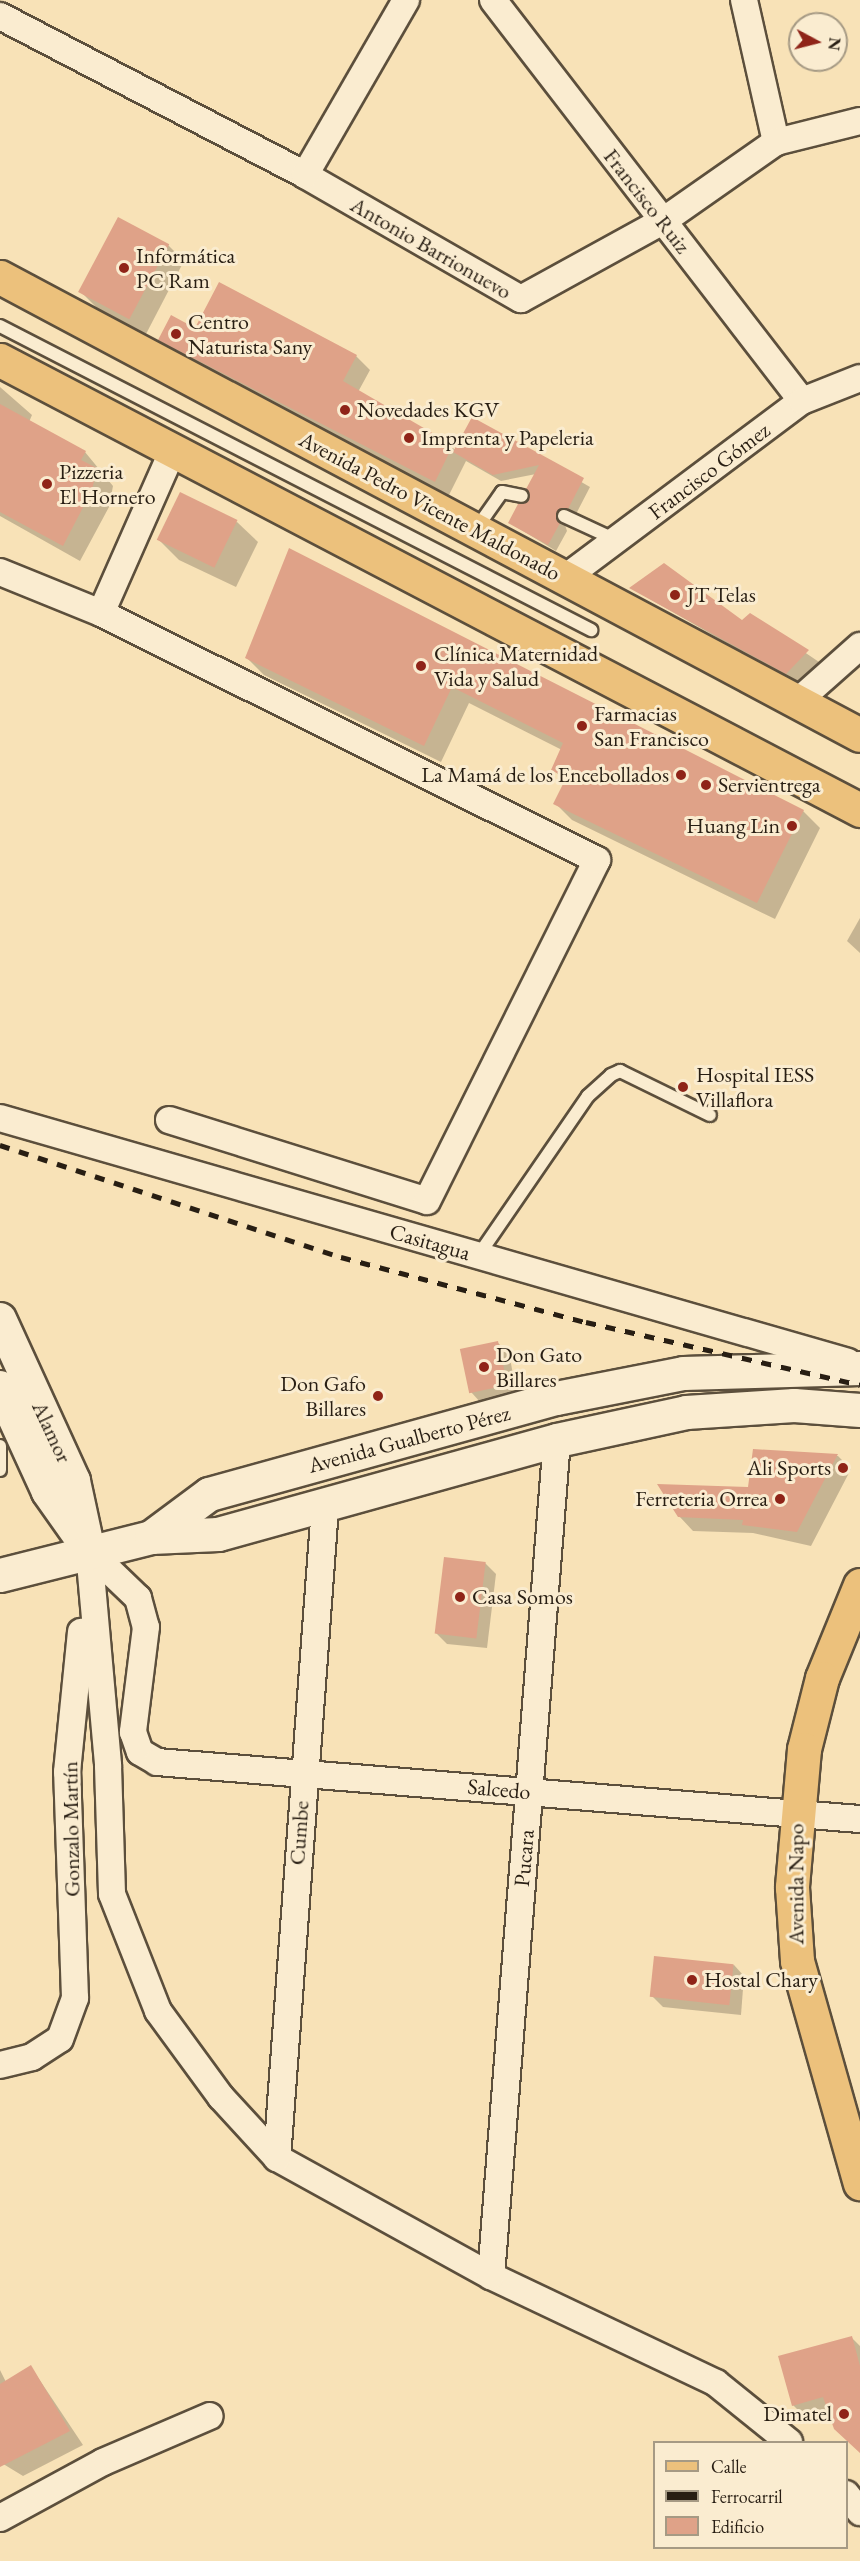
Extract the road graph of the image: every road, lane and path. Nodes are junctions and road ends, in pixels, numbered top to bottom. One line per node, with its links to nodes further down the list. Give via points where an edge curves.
1 (406, 0): 7 (street)
2 (493, 0): 8 (street, Francisco Ruiz)
3 (744, 0): 6 (street)
4 (0, 16): 7 (street, Antonio Barrionuevo)
5 (860, 121): 6 (street, Antonio Barrionuevo)
6 (776, 142): 8 (street, Antonio Barrionuevo)
7 (305, 175): 8 (street, Antonio Barrionuevo, via 521,299)
8 (663, 221): 13 (street, Francisco Ruiz)
9 (0, 277): 17 (main road, Avenida Pedro Vicente Maldonado)
10 (0, 326): 22 (lane)
11 (0, 360): 14 (main road)
12 (860, 378): 13 (street, Francisco Gómez)
13 (802, 401): 18 (street, Francisco Gómez)
14 (173, 450): 21 (street); 26 (main road)
15 (522, 496): 17 (lane, via 502,492)
16 (564, 516): 18 (lane)
17 (476, 529): 20 (main road, Avenida Pedro Vicente Maldonado)
18 (616, 540): 20 (street, Francisco Gómez)
19 (0, 572): 21 (street)
20 (565, 578): 24 (main road, Avenida Pedro Vicente Maldonado)
21 (101, 613): 29 (street, via 597,860 427,1201)
22 (591, 630)
23 (860, 646): 24 (street)
24 (798, 701): 25 (main road, Avenida Pedro Vicente Maldonado)
25 (860, 735)
26 (860, 810)
27 (710, 1115): 30 (lane, via 620,1071 611,1075 588,1096)
28 (0, 1118): 30 (street, Casitagua)
29 (169, 1120)
30 (478, 1256): 32 (street, Casitagua)
31 (0, 1319): 40 (street, Alamor, via 74,1481)
32 (860, 1367): 39 (main road, Avenida Gualberto Pérez, via 683,1373 556,1398 210,1494)
33 (0, 1387): 40 (street, Alamor, via 48,1492)
34 (860, 1410): 35 (main road, Avenida Gualberto Pérez, via 794,1405 686,1412)
35 (557, 1440): 38 (main road, Avenida Gualberto Pérez); 45 (street, Pucara)
36 (0, 1446): 37 (lane)
37 (0, 1470)
38 (325, 1507): 39 (main road, Avenida Gualberto Pérez, via 218,1534); 44 (street, Cumbe)
39 (151, 1537): 40 (main road, Avenida Gualberto Pérez)
40 (89, 1551): 41 (main road, Avenida Gualberto Pérez); 43 (street, Alamor, via 138,1598 146,1627 133,1732); 48 (street, Gonzalo Martín, via 67,1772 75,1998 60,2039 32,2057); 49 (street, via 108,1766 112,1894 158,2011 221,2097)
41 (0, 1575)
42 (860, 1585): 46 (main road, Avenida Napo, via 822,1678)
43 (140, 1752): 44 (street, Salcedo, via 157,1762)
44 (303, 1773): 45 (street, Salcedo); 49 (street, Cumbe)
45 (529, 1792): 46 (street, Salcedo); 51 (street, Pucara)
46 (795, 1814): 47 (street, Salcedo); 50 (main road, Avenida Napo, via 797,1961)
47 (860, 1819)
48 (0, 2065)
49 (277, 2158): 51 (street)
50 (860, 2183)
51 (491, 2276): 53 (street, via 716,2383)
52 (210, 2416): 56 (street, via 103,2462)
53 (788, 2441)
54 (848, 2497): 55 (street)
55 (860, 2512)
56 (0, 2518)

